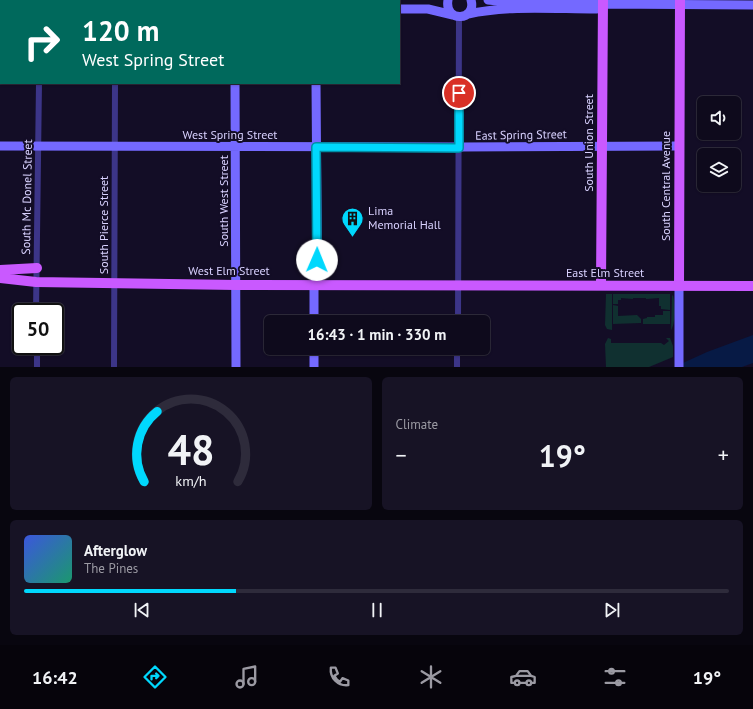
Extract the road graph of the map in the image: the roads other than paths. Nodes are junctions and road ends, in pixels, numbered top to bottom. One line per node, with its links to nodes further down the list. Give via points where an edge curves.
1 (448, 0): 8 (street, via 448,9)
2 (471, 0): 8 (street, via 472,6)
3 (488, 0): 4 (street)
4 (603, 2): 5 (street); 8 (street, via 596,9 507,9); 17 (main road, South Union Street)
5 (680, 2): 6 (street); 18 (main road, South Central Avenue)
6 (753, 5)
7 (400, 9): 8 (street, via 428,9)
8 (460, 15): 20 (street)
9 (39, 84): 14 (street, South Mc Donel Street)
10 (115, 84): 15 (street, South Pierce Street)
11 (235, 84): 16 (street, South West Street)
12 (316, 84): 19 (street)
13 (0, 146): 14 (street, West Spring Street)
14 (39, 146): 15 (street, West Spring Street); 21 (street, South Mc Donel Street)
15 (115, 146): 16 (street, West Spring Street); 25 (street, South Pierce Street)
16 (235, 146): 19 (street, West Spring Street); 26 (street, South West Street)
17 (603, 146): 18 (street, East Spring Street); 20 (street, East Spring Street); 29 (main road, South Union Street)
18 (680, 146): 30 (main road, South Central Avenue)
19 (316, 147): 20 (street, West Spring Street); 27 (street, via 317,268)
20 (459, 148): 28 (street)
21 (37, 268): 22 (main road); 24 (street, South Mc Donel Street)
22 (0, 270)
23 (0, 278): 24 (main road, West Elm Street)
24 (36, 282): 25 (main road, West Elm Street); 32 (street, South Mc Donel Street)
25 (115, 283): 26 (main road, West Elm Street); 39 (street, South Pierce Street)
26 (236, 285): 27 (main road, West Elm Street); 40 (street, South West Street)
27 (314, 285): 28 (main road, West Elm Street); 33 (street)
28 (458, 285): 29 (main road, East Elm Street); 34 (street)
29 (601, 286): 30 (main road, East Elm Street)
30 (679, 286): 31 (main road, East Elm Street); 43 (street, South Central Avenue)
31 (753, 286)
32 (36, 303)
33 (314, 315)
34 (458, 315)
35 (37, 355): 38 (street)
36 (314, 355): 41 (street)
37 (458, 355): 42 (street)
38 (37, 367)
39 (114, 367)
40 (236, 367)
41 (314, 367)
42 (457, 367)
43 (679, 367)

